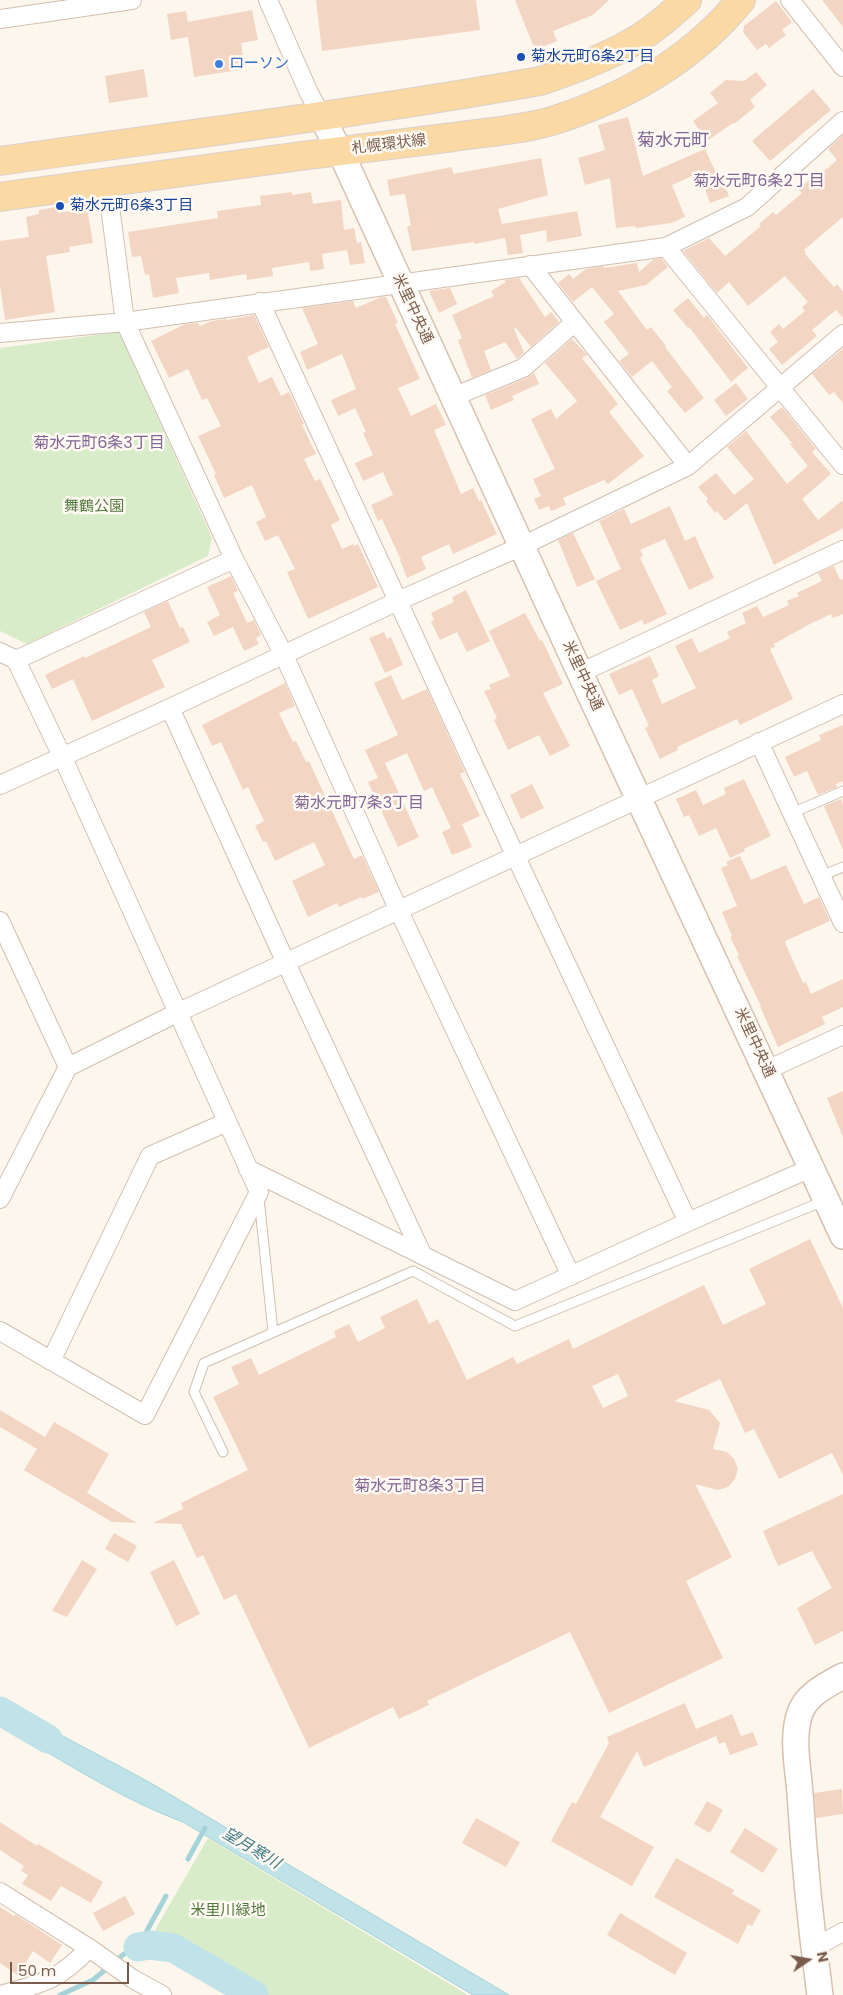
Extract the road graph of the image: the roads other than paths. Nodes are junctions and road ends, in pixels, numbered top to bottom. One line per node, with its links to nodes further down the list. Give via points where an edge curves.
1 (132, 0): 6 (street)
2 (268, 0): 9 (street)
3 (687, 0): 9 (main road, via 629,44 548,79)
4 (741, 0): 11 (main road, 札幌環状線, via 697,45 612,98 553,120 505,130)
5 (790, 0): 8 (street)
6 (14, 8): 7 (street)
7 (0, 18)
8 (843, 67)
9 (322, 117): 11 (street, 米里中央通); 12 (main road)
10 (843, 122): 15 (street, via 747,207)
11 (340, 151): 13 (main road, 札幌環状線); 17 (street, 米里中央通)
12 (0, 161)
13 (107, 183): 14 (main road, 札幌環状線); 19 (street)
14 (0, 198)
15 (666, 247): 16 (street); 23 (street)
16 (530, 266): 17 (street); 20 (street)
17 (401, 284): 18 (street); 24 (street, 米里中央通)
18 (260, 302): 19 (street); 30 (street)
19 (125, 322): 21 (street); 29 (street)
20 (574, 324): 24 (street, via 523,368); 26 (street)
21 (0, 333)
22 (843, 334): 23 (street)
23 (781, 388): 25 (street); 26 (street)
24 (453, 397): 27 (street, 米里中央通)
25 (843, 465)
26 (688, 466): 27 (street)
27 (522, 546): 30 (street); 34 (street, 米里中央通)
28 (843, 550): 34 (street)
29 (234, 559): 32 (street); 33 (street)
30 (398, 601): 32 (street); 43 (street)
31 (0, 652): 33 (street)
32 (284, 655): 36 (street); 46 (street)
33 (16, 660): 38 (street)
34 (580, 673): 41 (street, 米里中央通)
35 (843, 704): 37 (street)
36 (170, 708): 38 (street); 50 (street)
37 (759, 742): 41 (street); 42 (street)
38 (62, 756): 39 (street); 51 (street)
39 (0, 785)
40 (843, 791): 42 (lane)
41 (640, 797): 43 (street); 54 (street, 米里中央通)
42 (792, 813): 45 (street)
43 (516, 856): 46 (street); 61 (street)
44 (843, 867): 45 (lane)
45 (821, 876): 48 (street)
46 (399, 911): 50 (street); 64 (street)
47 (0, 921): 49 (street)
48 (843, 923)
49 (5, 944): 53 (street)
50 (286, 963): 51 (street); 63 (street)
51 (179, 1012): 53 (street); 55 (street)
52 (843, 1035): 54 (street)
53 (68, 1067): 59 (street)
54 (767, 1070): 56 (street, 米里中央通)
55 (227, 1122): 57 (street); 67 (street, via 150,1156)
56 (811, 1168): 60 (street, 米里中央通); 61 (street)
57 (248, 1169): 58 (street); 63 (street)
58 (259, 1192): 66 (lane); 67 (street, via 145,1415)
59 (0, 1198)
60 (826, 1200): 62 (street, 米里中央通); 66 (lane, via 515,1326 413,1270)
61 (688, 1222): 64 (street)
62 (843, 1236)
63 (422, 1254): 64 (street, via 516,1302)
64 (571, 1276)
65 (0, 1332): 67 (street)
66 (273, 1332): 68 (lane, via 204,1363 194,1392)
67 (50, 1361)
68 (223, 1452)
69 (843, 1676): 72 (street, via 822,1687 808,1701 799,1715 796,1740)
70 (0, 1892): 73 (street)
71 (843, 1932): 72 (street)
72 (813, 1948): 76 (street)
73 (93, 1951): 74 (street, via 44,1982); 75 (street)
74 (1, 1994)
75 (160, 1995)
76 (820, 1995)

